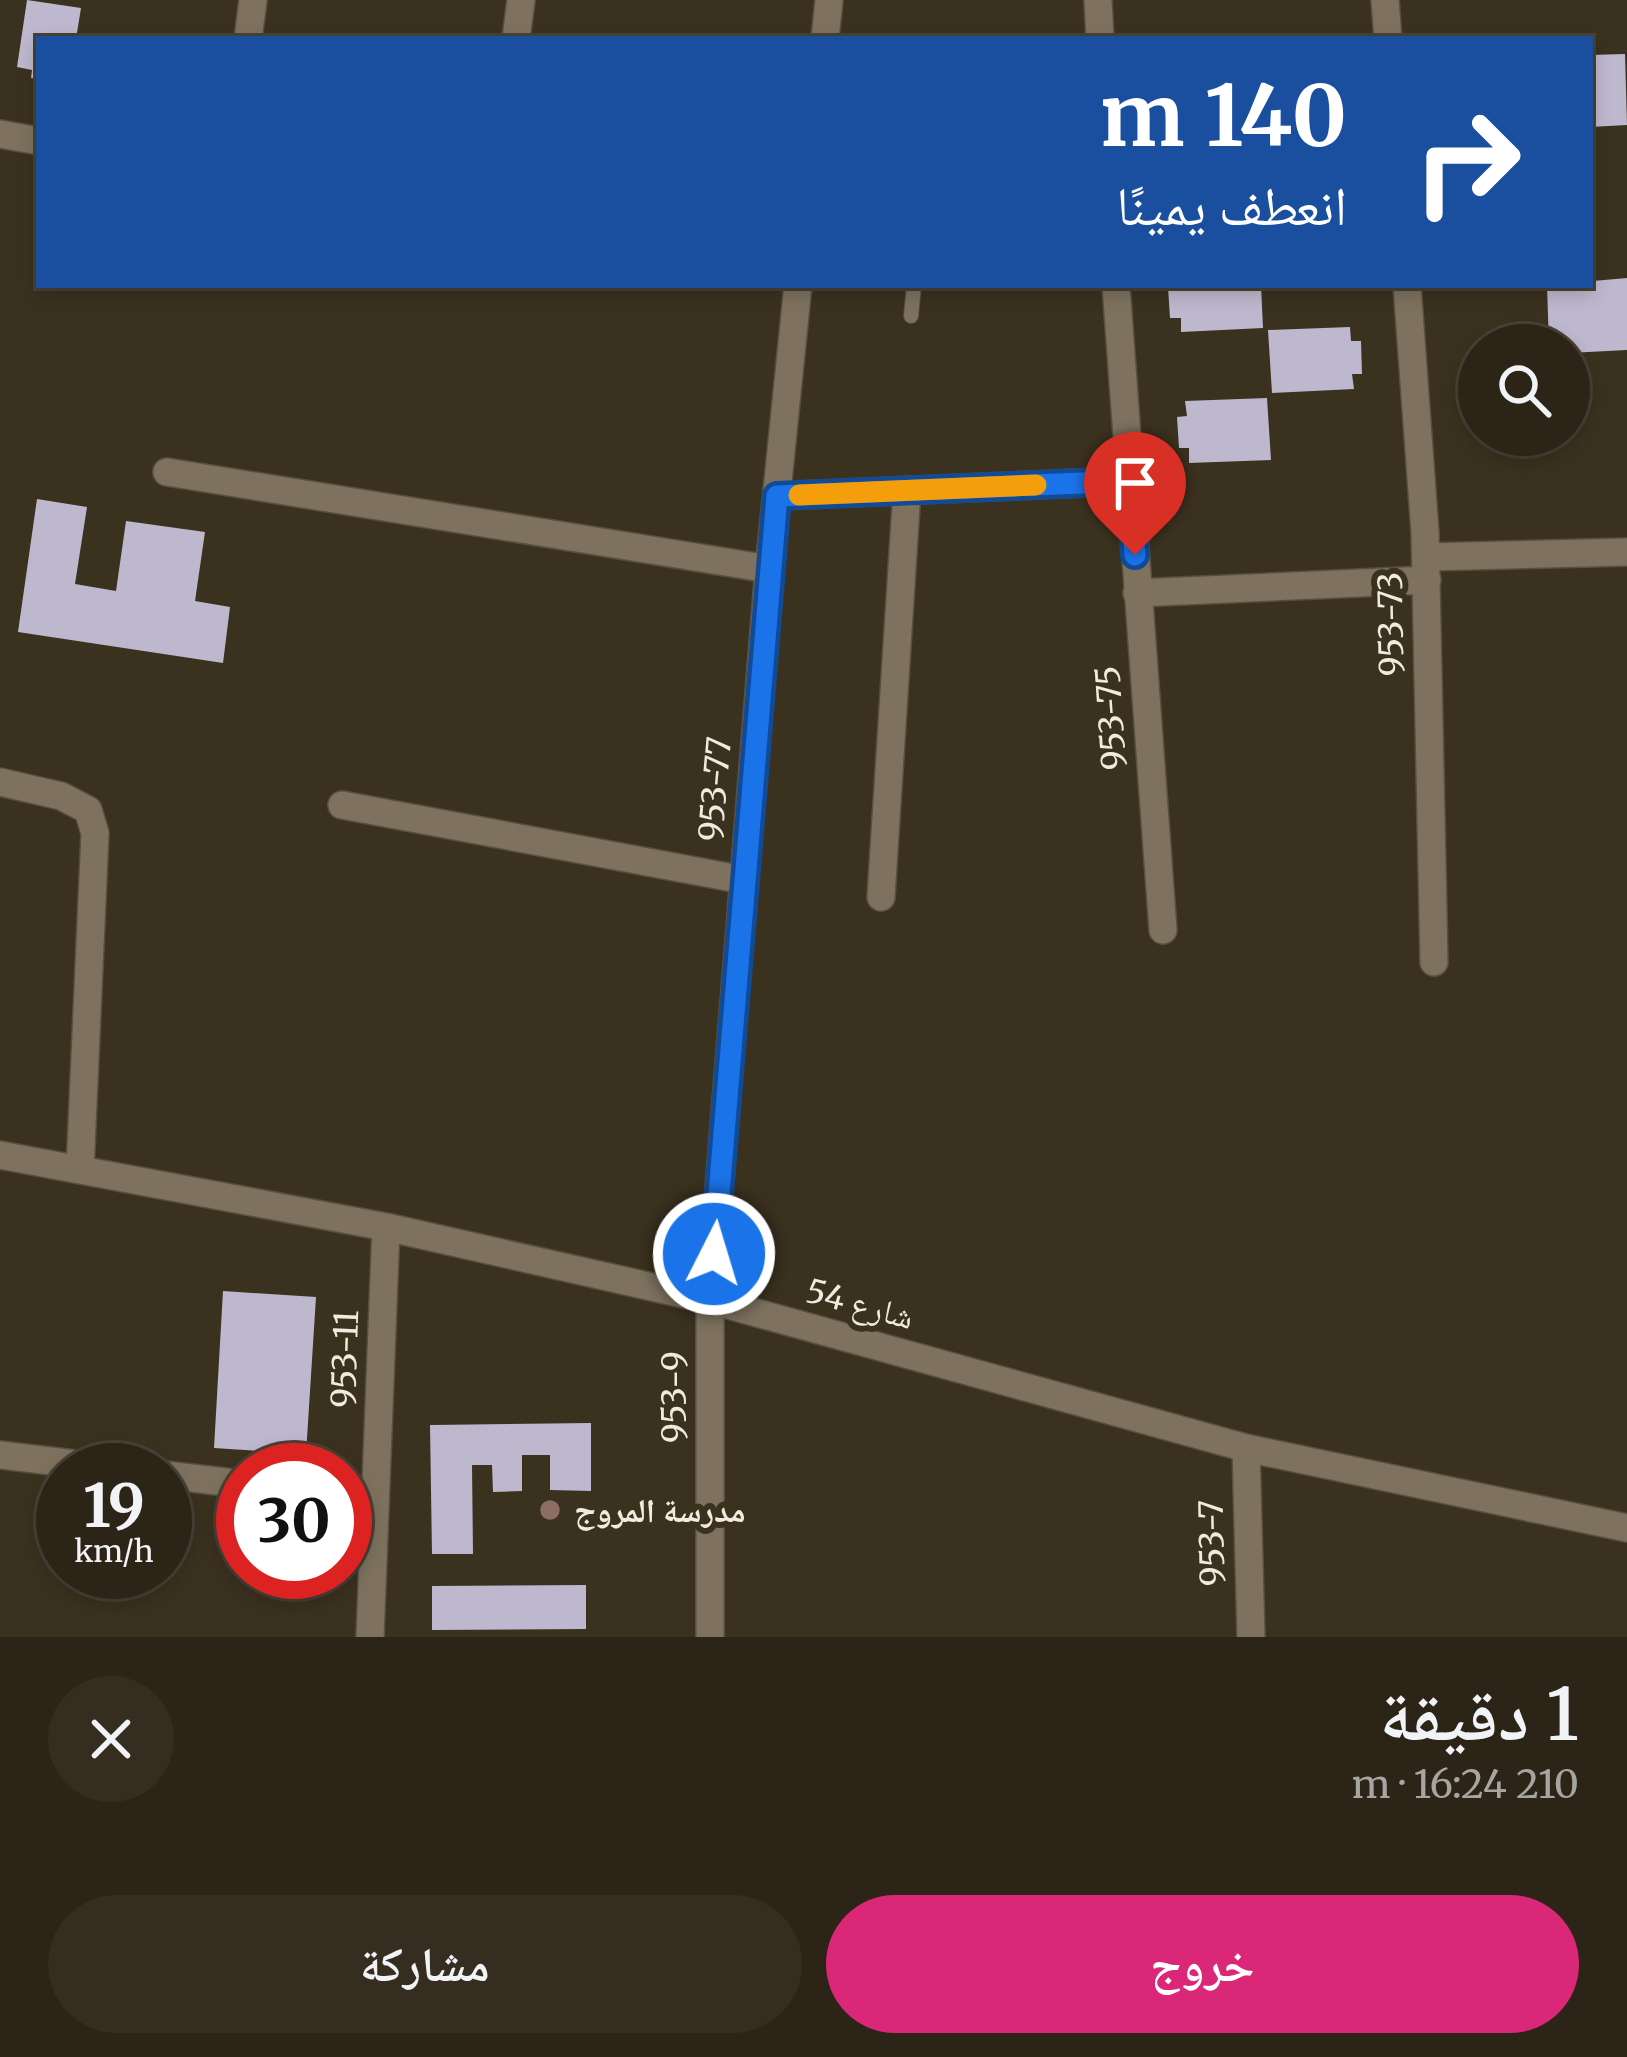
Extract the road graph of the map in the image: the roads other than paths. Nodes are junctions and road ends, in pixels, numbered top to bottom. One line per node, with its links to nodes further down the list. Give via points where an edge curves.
1 (253, 0): 6 (street)
2 (521, 0): 7 (street)
3 (829, 0): 8 (street)
4 (1098, 0): 9 (street)
5 (1385, 0): 10 (street)
6 (248, 36)
7 (516, 36)
8 (824, 36)
9 (1100, 36)
10 (1388, 36)
11 (0, 134): 12 (street)
12 (36, 140)
13 (798, 288): 21 (street, 953-77)
14 (914, 288): 17 (lane)
15 (1116, 288): 19 (street, 953-75)
16 (1407, 288): 23 (street, 953-73)
17 (911, 316)
18 (167, 472): 24 (street)
19 (1129, 481): 20 (street); 25 (street, 953-75)
20 (907, 490): 21 (street); 29 (street)
21 (777, 496): 24 (street, 953-77)
22 (1627, 552): 23 (street)
23 (1426, 568): 25 (street); 31 (street, 953-73)
24 (769, 569): 28 (street, 953-77)
25 (1137, 592): 30 (street, 953-75)
26 (0, 782): 33 (street, via 88,810 94,832)
27 (342, 805): 28 (street)
28 (744, 880): 35 (street, 953-77)
29 (881, 897)
30 (1162, 930)
31 (1434, 962)
32 (0, 1155): 33 (street, شارع 54)
33 (80, 1170): 34 (street, شارع 54)
34 (386, 1227): 35 (street, شارع 54); 40 (street, 953-11)
35 (710, 1300): 36 (street, شارع 54); 43 (street, 953-9)
36 (1246, 1448): 41 (street, شارع 54); 44 (street, 953-7)
37 (0, 1455): 38 (street)
38 (36, 1459)
39 (372, 1500): 40 (street)
40 (376, 1500): 42 (street, 953-11)
41 (1627, 1528)
42 (370, 1637)
43 (710, 1637)
44 (1251, 1637)

